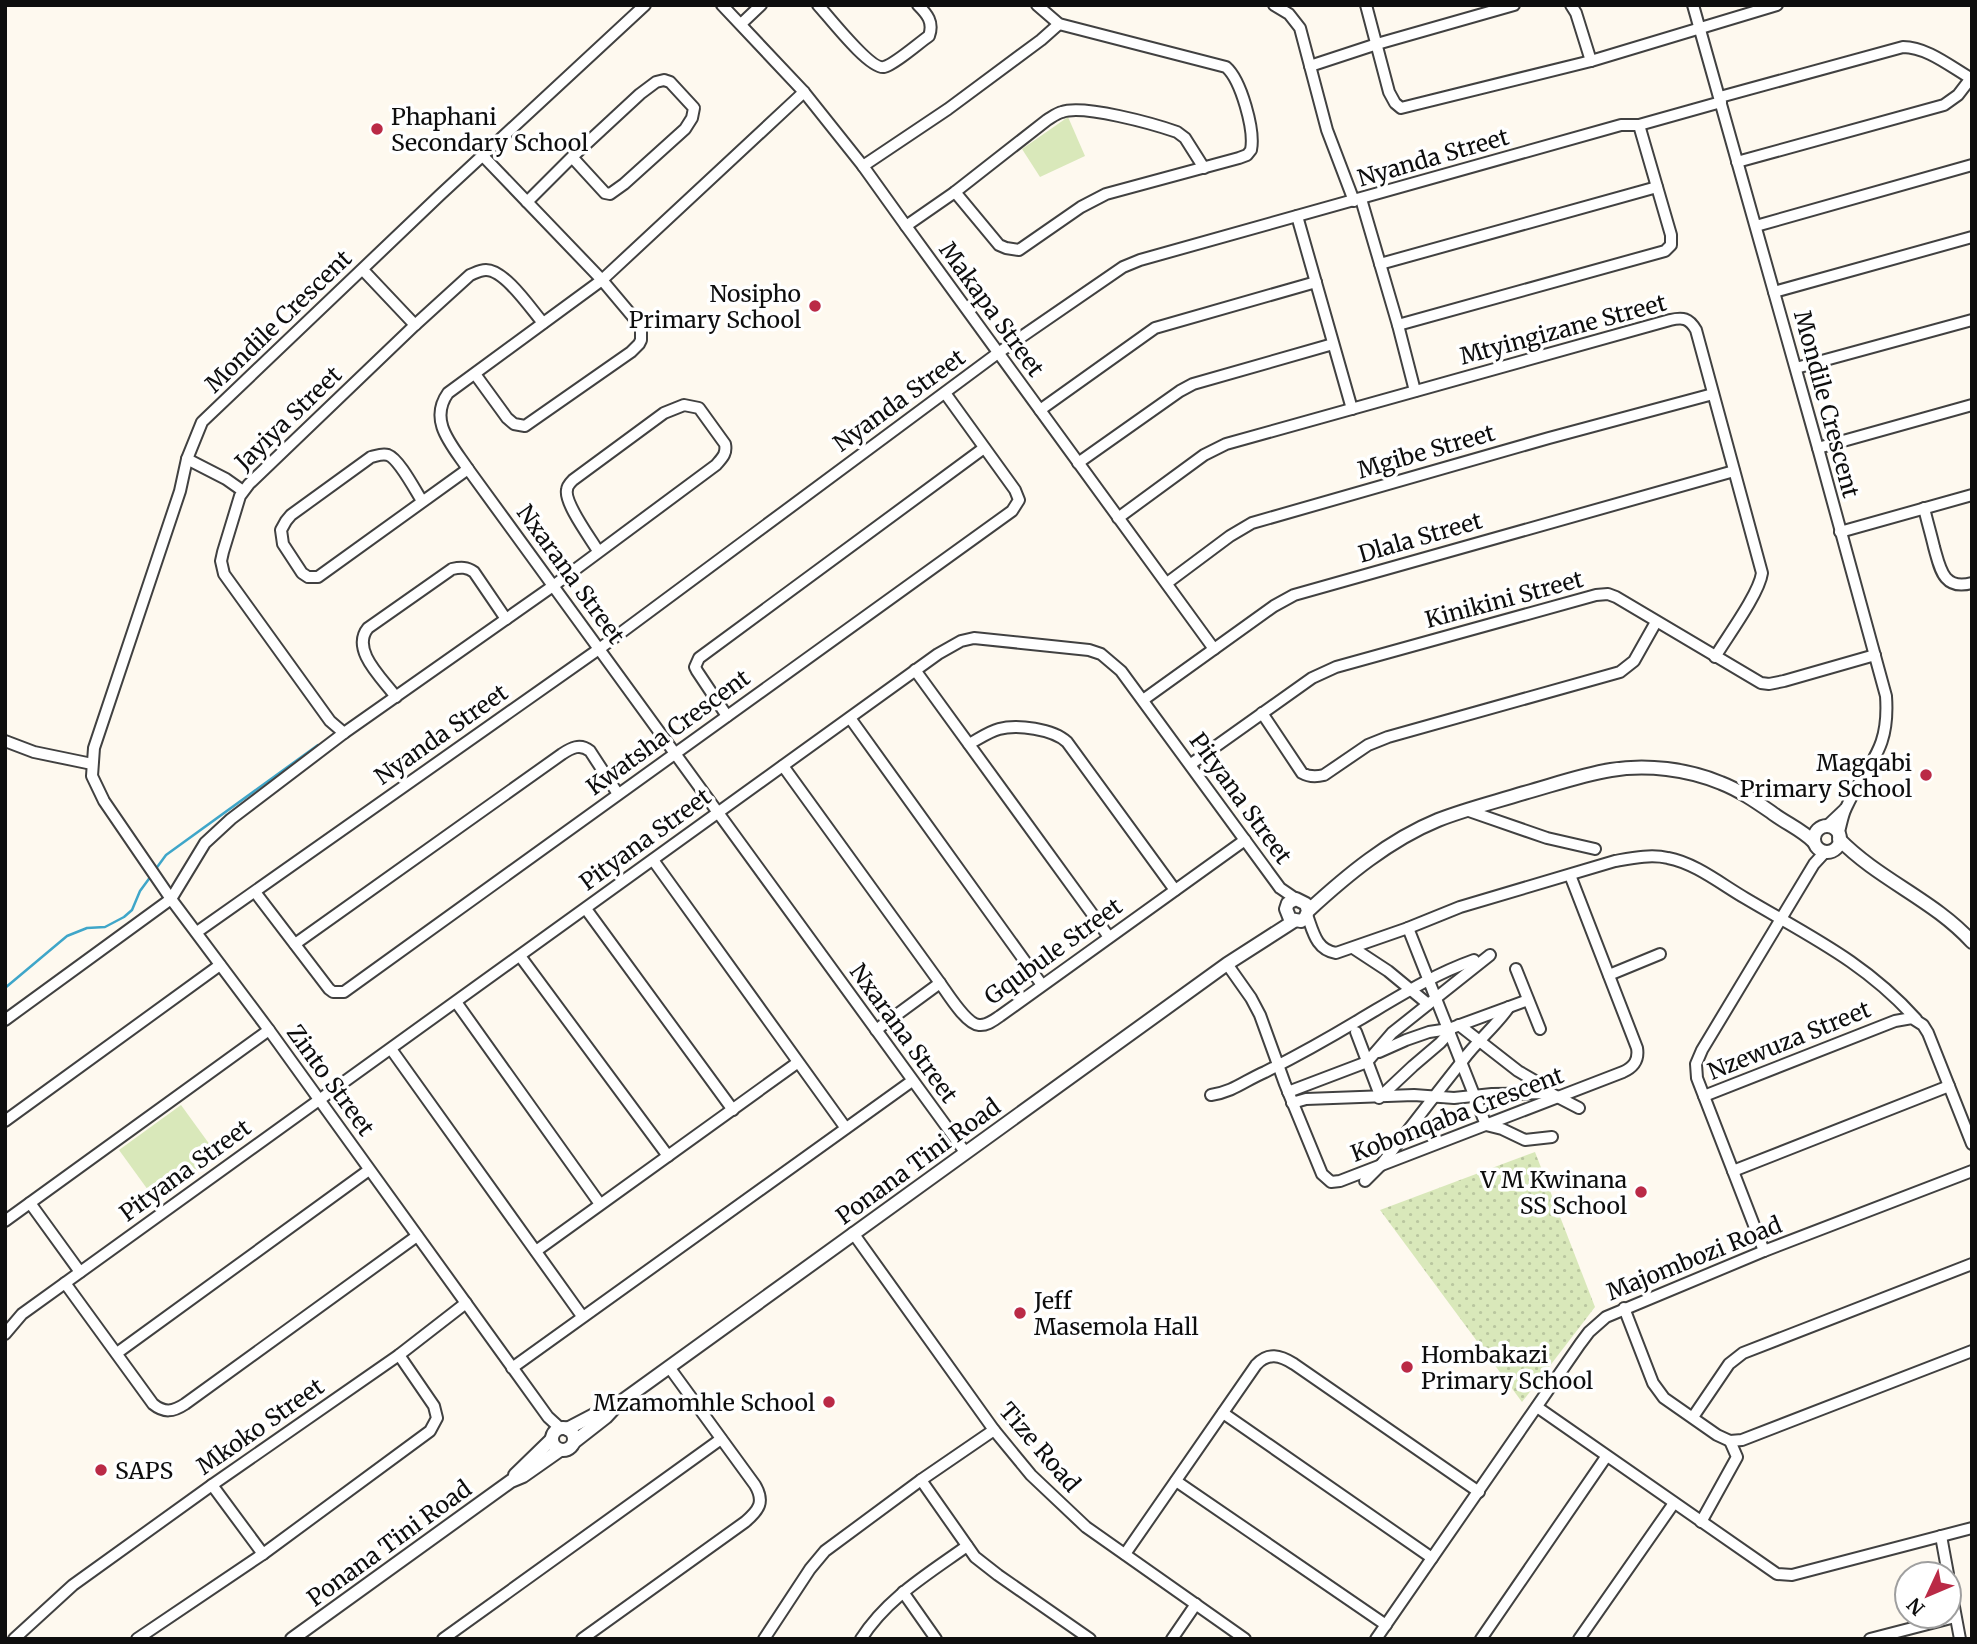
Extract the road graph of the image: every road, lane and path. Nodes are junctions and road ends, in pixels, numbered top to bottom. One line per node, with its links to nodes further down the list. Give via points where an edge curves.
1 (645, 5): 23 (street, Mondile Crescent)
2 (722, 5): 13 (street, Makapa Street)
3 (761, 5): 13 (street)
4 (818, 5): 5 (street, via 877,67 889,65 929,36 929,17)
5 (918, 5)
6 (1037, 5): 14 (street)
7 (1274, 5): 18 (street, via 1285,10 1300,28)
8 (1366, 5): 16 (street)
9 (1514, 5): 16 (street)
10 (1571, 5): 17 (street)
11 (1693, 5): 15 (street, Mondile Crescent)
12 (1777, 5): 15 (street)
13 (741, 24): 20 (street, Makapa Street)
14 (1059, 24): 27 (street, via 948,109); 28 (street, via 1226,66 1238,85 1251,150)
15 (1701, 28): 17 (street); 21 (street, Mondile Crescent)
16 (1377, 44): 17 (street, via 1391,97 1401,108); 18 (street)
17 (1591, 61)
18 (1310, 66): 31 (street, via 1327,130)
19 (1971, 79): 21 (street, Nyanda Street, via 1924,52 1903,47); 25 (street, via 1954,99 1938,108)
20 (804, 92): 27 (street, Makapa Street); 39 (street, Nxarana Street)
21 (1721, 100): 22 (street, Nyanda Street); 25 (street, Mondile Crescent)
22 (1639, 125): 29 (street); 31 (street, Nyanda Street, via 1621,125)
23 (483, 156): 32 (street); 38 (street, Mondile Crescent)
24 (572, 158): 24 (street, via 610,194 685,129 694,108 670,82 656,82); 32 (street)
25 (1737, 162): 35 (street, Mondile Crescent)
26 (1972, 165): 35 (street)
27 (863, 166): 34 (street, Makapa Street)
28 (1204, 167): 30 (street, via 1106,194 1019,250 999,245); 30 (street, via 1177,132 1094,111 1067,111 1047,120)
29 (1657, 187): 37 (street); 45 (street, via 1671,235 1671,245 1665,251)
30 (955, 192): 34 (street)
31 (1357, 200): 33 (street, Nyanda Street); 37 (street)
32 (527, 202): 39 (street)
33 (1297, 216): 40 (street); 47 (street, Nyanda Street, via 1131,263)
34 (906, 226): 47 (street, Makapa Street)
35 (1756, 226): 41 (street, Mondile Crescent)
36 (1972, 237): 41 (street)
37 (1380, 264): 45 (street)
38 (363, 270): 44 (street); 58 (street, Mondile Crescent, via 202,422)
39 (602, 280): 43 (street, Nxarana Street); 49 (street, via 639,324 641,340 631,352 522,427 507,418)
40 (1316, 282): 46 (street); 55 (street, via 1155,328)
41 (1774, 292): 48 (street, Mondile Crescent)
42 (1972, 320): 48 (street)
43 (543, 323): 44 (street, Jayiya Street, via 504,277 485,270 470,275); 49 (street, Nxarana Street)
44 (415, 325): 62 (street, Jayiya Street)
45 (1398, 325): 50 (street)
46 (1333, 344): 54 (street); 59 (street, via 1187,387)
47 (998, 352): 51 (street, Nyanda Street); 55 (street, Makapa Street)
48 (1796, 368): 56 (street, Mondile Crescent)
49 (475, 373): 60 (street, Nxarana Street, via 448,393 439,417)
50 (1415, 391): 52 (street, Mtyingizane Street, via 1684,318 1696,330); 54 (street, Mtyingizane Street)
51 (945, 393): 57 (street, Kwatsha Crescent); 74 (street, Nyanda Street)
52 (1713, 394): 61 (street, Mtyingizane Street); 69 (street, Mgibe Street, via 1252,523)
53 (1972, 405): 56 (street)
54 (1352, 409): 66 (street, Mtyingizane Street, via 1220,447)
55 (1040, 411): 59 (street, Makapa Street)
56 (1818, 448): 67 (street, Mondile Crescent)
57 (984, 449): 82 (street, via 697,661 695,667); 82 (street, Kwatsha Crescent, via 1018,495 1017,505)
58 (187, 459): 62 (street); 88 (street, Mondile Crescent)
59 (1078, 463): 66 (street, Makapa Street)
60 (468, 469): 64 (street); 71 (street, Nxarana Street)
61 (1734, 471): 75 (street, Dlala Street, via 1294,595); 77 (street, Mtyingizane Street, via 1762,573)
62 (243, 491): 84 (street, Jayiya Street, via 221,561 224,575 330,721)
63 (1972, 495): 65 (street)
64 (422, 501): 64 (street, via 313,578 302,573 282,540 281,530 291,515 371,457 385,454 394,459)
65 (1924, 509): 67 (street); 70 (street, via 1945,577 1954,584)
66 (1118, 518): 69 (street, Makapa Street)
67 (1840, 532): 76 (street, Mondile Crescent)
68 (598, 551): 68 (street, via 724,457 722,439 699,408 684,405 664,413 568,486 569,502); 71 (street)
69 (1167, 583): 75 (street, Makapa Street)
70 (1972, 583)
71 (553, 586): 72 (street); 74 (street, Nxarana Street)
72 (506, 619): 79 (street); 79 (street, via 474,572 452,569 368,628 363,640 366,656)
73 (1656, 622): 77 (street, Kinikini Street); 81 (street, Kinikini Street, via 1616,597 1587,597 1336,667); 81 (street, via 1634,660 1620,672 1388,737 1318,777 1302,773)
74 (599, 649): 87 (street, Nxarana Street); 106 (street, Nyanda Street)
75 (1214, 649): 80 (street, Dlala Street)
76 (1875, 655): 77 (street, Kinikini Street, via 1769,684); 93 (street, Mondile Crescent, via 1886,696 1884,736)
77 (1715, 657)
78 (915, 670): 80 (street, Pityana Street, via 949,647 974,638 1078,648 1110,660); 83 (street, Pityana Street); 86 (street)
79 (396, 696): 84 (street)
80 (1143, 700): 89 (street, Pityana Street)
81 (1262, 713): 89 (street, Kinikini Street)
82 (727, 716): 87 (street, Kwatsha Crescent)
83 (850, 718): 90 (street, Pityana Street); 129 (street)
84 (344, 733): 107 (street, via 215,832)
85 (5, 741): 88 (street)
86 (970, 744): 105 (street, via 1007,728 1060,736); 114 (street)
87 (676, 753): 91 (street, Kwatsha Crescent); 95 (street, Nxarana Street)
88 (92, 764): 107 (street, Zinto Street, via 92,776 104,801)
89 (1191, 764): 98 (street, Pityana Street)
90 (783, 765): 95 (street, Pityana Street); 128 (street, Gqubule Street)
91 (618, 794): 116 (street, via 590,751 575,747); 116 (street, Kwatsha Crescent, via 344,992 329,989)
92 (1758, 802): 94 (street, Ponana Tini Road, via 1718,781 1633,768 1578,778); 96 (street, Ponana Tini Road); 99 (street, Ponana Tini Road)
93 (1845, 809): 96 (street, Mondile Crescent); 97 (street, Mondile Crescent)
94 (1466, 810): 100 (street); 104 (street, Ponana Tini Road, via 1420,828)
95 (719, 812): 101 (street, Pityana Street); 139 (street, Nxarana Street)
96 (1823, 828): 97 (street, Ponana Tini Road, via 1833,829); 99 (street, via 1814,837)
97 (1839, 837): 99 (street, via 1838,846); 102 (street, Ponana Tini Road)
98 (1245, 840): 105 (street, Gqubule Street); 108 (street, Pityana Street)
99 (1822, 848): 102 (street, Ponana Tini Road); 111 (street)
100 (1595, 849)
101 (653, 860): 109 (street, Pityana Street); 146 (street)
102 (1880, 874): 115 (street, Ponana Tini Road, via 1941,913)
103 (1570, 875): 111 (street, via 1626,859 1670,858); 112 (street, via 1479,900); 126 (street, Kobonqaba Crescent)
104 (1348, 876): 108 (street, Ponana Tini Road); 110 (street, Ponana Tini Road)
105 (1175, 890): 114 (street, Gqubule Street)
106 (255, 892): 113 (street, Nyanda Street); 116 (street, Kwatsha Crescent)
107 (171, 899): 113 (street, Zinto Street); 136 (street)
108 (1292, 903): 110 (street, via 1288,916); 110 (street, via 1306,904); 118 (street, Ponana Tini Road)
109 (586, 909): 121 (street, Pityana Street); 159 (street)
110 (1301, 917): 117 (street, via 1327,952); 118 (street, Ponana Tini Road)
111 (1782, 919): 135 (street, via 1848,958); 155 (street, via 1698,1057 1695,1071)
112 (1408, 928): 117 (street); 127 (street)
113 (197, 932): 124 (street, Zinto Street)
114 (1109, 937): 129 (street, Gqubule Street)
115 (1972, 943)
116 (295, 944)
117 (1353, 948): 130 (street)
118 (1243, 953): 123 (street, Ponana Tini Road)
119 (1660, 954): 126 (street)
120 (1490, 955): 131 (street)
121 (520, 956): 133 (street, Pityana Street); 166 (street)
122 (1474, 960): 127 (street)
123 (1227, 964): 147 (street, Kobonqaba Crescent, via 1255,1004); 165 (street, Ponana Tini Road)
124 (220, 965): 138 (street, Zinto Street); 160 (street)
125 (1516, 969): 132 (street)
126 (1609, 975): 151 (street, Kobonqaba Crescent, via 1637,1048 1637,1060 1623,1072)
127 (1429, 979): 130 (street); 131 (street)
128 (940, 983): 129 (street, Gqubule Street, via 971,1022 982,1026); 139 (street)
129 (1042, 985)
130 (1411, 988): 131 (street); 147 (street)
131 (1432, 1000): 137 (street); 144 (street)
132 (1528, 1000): 134 (street); 140 (street)
133 (456, 1002): 143 (street, Pityana Street); 173 (street)
134 (1509, 1007): 137 (street); 142 (street)
135 (1916, 1019): 149 (street, via 1928,1033); 155 (street, Nzewuza Street, via 1895,1021)
136 (5, 1020)
137 (1453, 1029): 142 (street); 144 (street, via 1406,1040); 145 (street); 152 (street)
138 (269, 1030): 157 (street, Zinto Street); 172 (street)
139 (876, 1030): 148 (street, Nxarana Street)
140 (1540, 1030)
141 (1356, 1032): 144 (street)
142 (1479, 1041): 145 (street); 151 (street)
143 (391, 1049): 157 (street, Pityana Street); 177 (street)
144 (1370, 1058): 152 (street); 156 (street)
145 (1462, 1061): 153 (street); 154 (street)
146 (797, 1063): 159 (street); 162 (street)
147 (1279, 1065): 150 (street); 156 (street, Kobonqaba Crescent)
148 (912, 1080): 162 (street); 165 (street, Nxarana Street)
149 (1949, 1086): 164 (street); 169 (street)
150 (1211, 1095)
151 (1554, 1095): 154 (street); 158 (street); 161 (street, Kobonqaba Crescent)
152 (1379, 1096): 153 (street); 156 (street)
153 (1435, 1096): 154 (street); 167 (street)
154 (1475, 1096): 161 (street)
155 (1704, 1096): 169 (street, Nzewuza Street)
156 (1290, 1097): 167 (street, Kobonqaba Crescent, via 1328,1181 1334,1183)
157 (319, 1099): 168 (street, Zinto Street); 180 (street, Pityana Street)
158 (1579, 1108)
159 (733, 1110): 166 (street)
160 (5, 1121)
161 (1486, 1125): 163 (street, via 1525,1140); 167 (street, Kobonqaba Crescent)
162 (845, 1127): 184 (street)
163 (1552, 1137)
164 (1972, 1144)
165 (965, 1152): 175 (street, Ponana Tini Road)
166 (668, 1156): 173 (street)
167 (1380, 1166): 171 (street)
168 (369, 1170): 176 (street, Zinto Street); 187 (street)
169 (1733, 1171): 178 (street, Nzewuza Street)
170 (1972, 1171): 178 (street, Majombozi Road)
171 (1365, 1181)
172 (30, 1203): 174 (street); 180 (street)
173 (600, 1204): 177 (street)
174 (5, 1221)
175 (853, 1233): 189 (street, Ponana Tini Road); 195 (street, Tize Road)
176 (417, 1236): 182 (street, Zinto Street); 187 (street, via 172,1411 153,1404)
177 (536, 1251): 184 (street)
178 (1765, 1251): 183 (street, Majombozi Road)
179 (1972, 1264): 194 (street, via 1743,1353 1729,1364)
180 (80, 1272): 181 (street, Pityana Street)
181 (65, 1283): 185 (street, Pityana Street, via 22,1314); 187 (street)
182 (466, 1303): 188 (street, Mkoko Street); 190 (street, Zinto Street)
183 (1624, 1308): 192 (street, Majombozi Road, via 1589,1332); 194 (street, via 1657,1389)
184 (582, 1316): 190 (street)
185 (5, 1334)
186 (1972, 1352): 198 (street)
187 (117, 1353)
188 (399, 1355): 202 (street, Mkoko Street); 209 (street, via 435,1406 437,1419 430,1431)
189 (669, 1367): 191 (street, Ponana Tini Road); 197 (street)
190 (512, 1368): 196 (street, Zinto Street)
191 (618, 1404): 196 (street, Ponana Tini Road); 196 (street, Ponana Tini Road, via 574,1442 573,1434)
192 (1537, 1407): 199 (street); 203 (street, Majombozi Road)
193 (1223, 1413): 201 (street); 203 (street, via 1259,1362 1268,1356 1283,1357); 211 (street)
194 (1692, 1417): 198 (street)
195 (994, 1430): 200 (street); 210 (street, Tize Road, via 1049,1493)
196 (558, 1436): 219 (street, Ponana Tini Road, via 523,1476)
197 (721, 1438): 220 (street); 221 (street, via 760,1493 760,1504 752,1516)
198 (1730, 1441): 205 (street, via 1737,1457)
199 (1606, 1457): 204 (street); 229 (street)
200 (921, 1480): 208 (street); 222 (street, via 825,1551)
201 (1176, 1481): 210 (street); 215 (street)
202 (212, 1485): 209 (street); 218 (street, Mkoko Street, via 73,1585)
203 (1479, 1492): 211 (street, Majombozi Road)
204 (1674, 1503): 205 (street); 230 (street)
205 (1701, 1522): 207 (street, via 1784,1576)
206 (1972, 1528): 207 (street)
207 (1941, 1536): 212 (street)
208 (967, 1546): 213 (street); 225 (street, via 984,1565)
209 (262, 1554): 217 (street)
210 (1125, 1554): 214 (street, Tize Road)
211 (1432, 1558): 215 (street, Majombozi Road)
212 (1945, 1560)
213 (903, 1592): 223 (street, via 878,1614); 224 (street)
214 (1196, 1604): 226 (street); 227 (street, Tize Road)
215 (1386, 1625): 228 (street, Majombozi Road)
216 (1903, 1630): 231 (street)
217 (143, 1637)
218 (14, 1639)
219 (292, 1639)
220 (443, 1639)
221 (582, 1639)
222 (764, 1639)
223 (861, 1639)
224 (936, 1639)
225 (1090, 1639)
226 (1172, 1639)
227 (1245, 1639)
228 (1376, 1639)
229 (1481, 1639)
230 (1579, 1639)
231 (1870, 1639)

